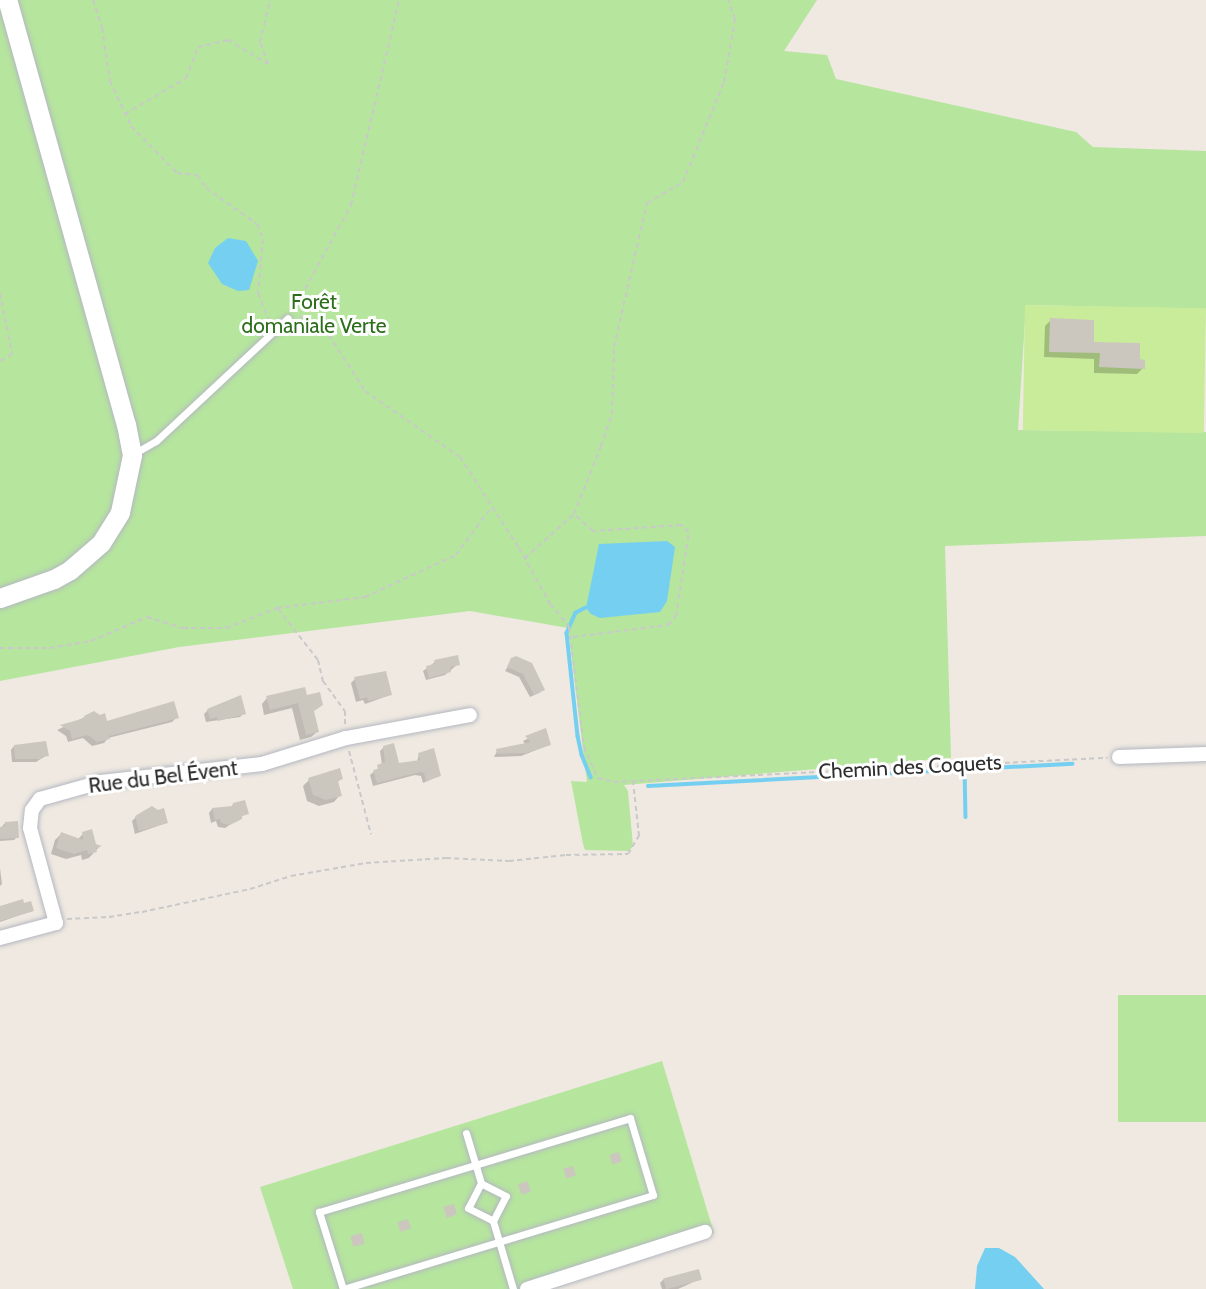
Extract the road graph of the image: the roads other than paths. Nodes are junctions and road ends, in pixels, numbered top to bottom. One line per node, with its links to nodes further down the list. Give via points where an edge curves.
1 (7, 0): 3 (main road)
2 (291, 315): 3 (lane, via 156,441)
3 (132, 455): 4 (main road, via 120,512 101,542 54,579)
4 (0, 598)
5 (470, 715): 8 (street, Rue du Bel Évent, via 346,738 262,764 101,782 40,799 32,810 30,828 57,923)
6 (1206, 754): 7 (street)
7 (1119, 757)
8 (0, 938)
9 (466, 1133): 10 (lane)
10 (475, 1165): 11 (lane); 14 (lane, via 630,1118 653,1195); 14 (lane, via 319,1212 343,1289)
11 (481, 1183): 12 (lane, via 506,1196); 12 (lane, via 468,1208)
12 (494, 1221): 14 (lane)
13 (705, 1232): 16 (street)
14 (499, 1241): 15 (lane)
15 (513, 1289)
16 (527, 1289)

